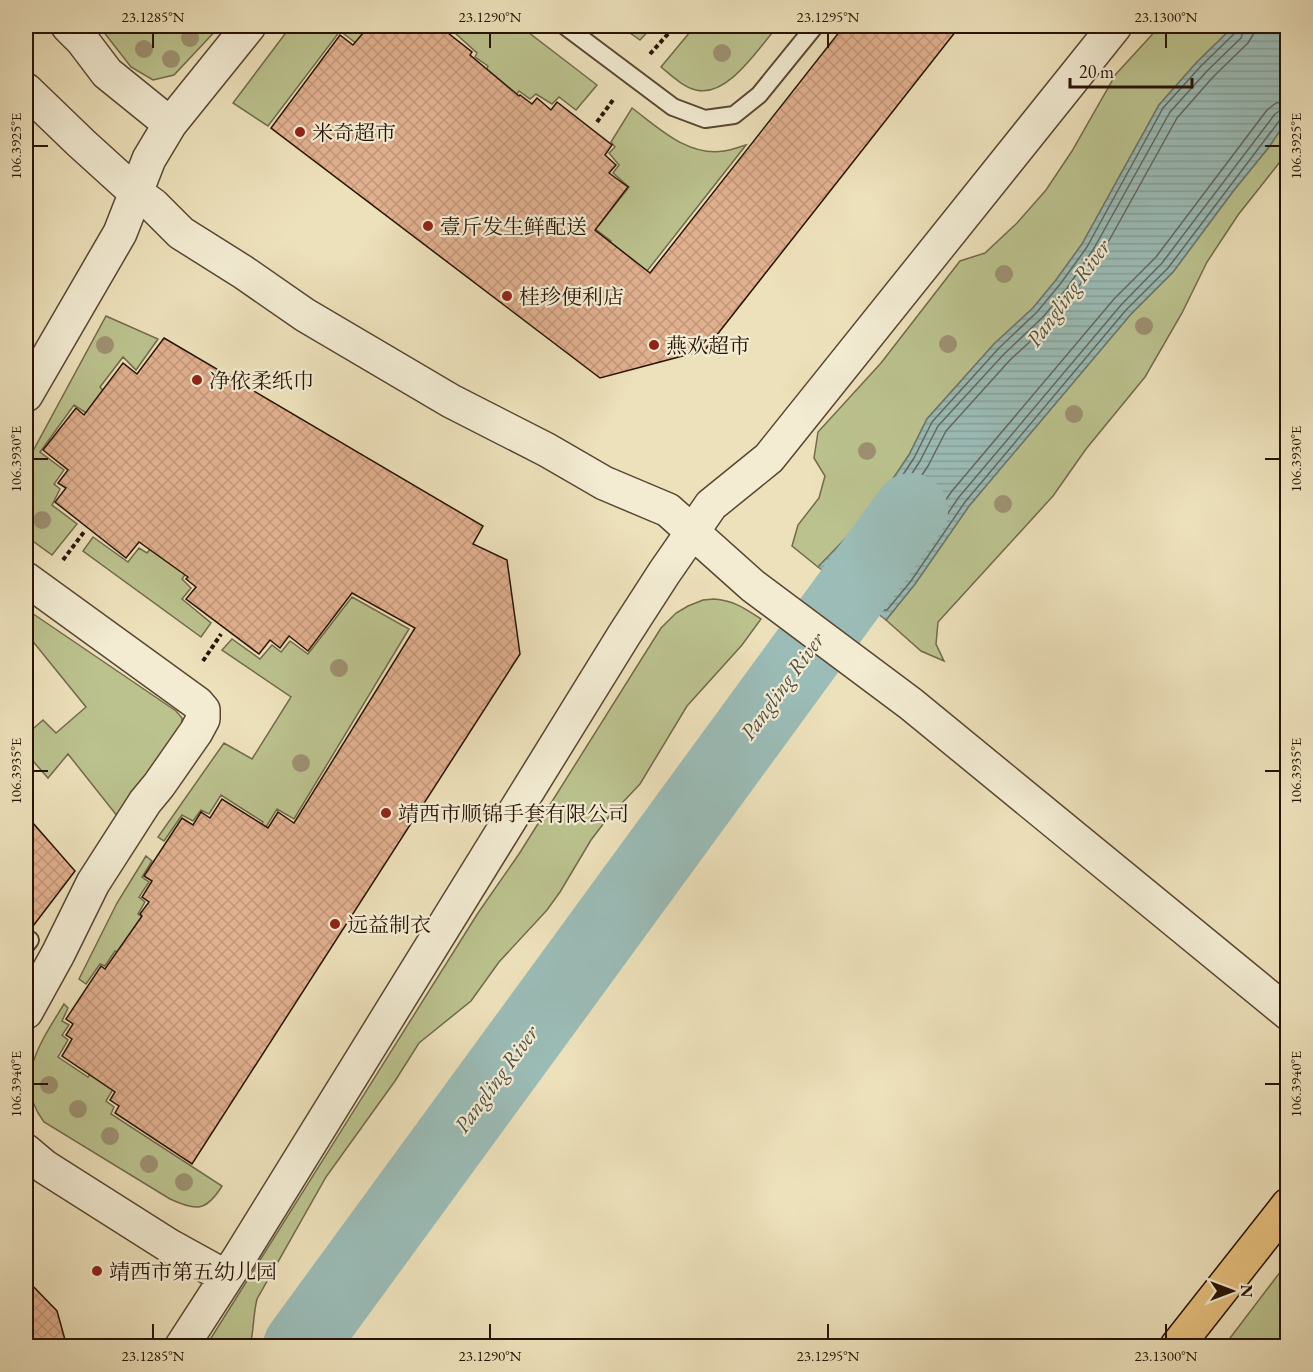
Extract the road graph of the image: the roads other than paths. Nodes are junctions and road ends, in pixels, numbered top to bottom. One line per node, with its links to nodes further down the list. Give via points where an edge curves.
1 (68, 26): 7 (street, via 107,73)
2 (249, 26): 7 (street)
3 (565, 26): 4 (lane, via 673,107 705,119 734,115 759,95)
4 (815, 26)
5 (1115, 26): 10 (street, via 769,458 711,505)
6 (26, 90): 8 (street)
7 (170, 124): 8 (street)
8 (135, 192): 9 (street, via 111,250); 10 (street, via 181,233 305,315 451,401 604,483 668,510)
9 (26, 395)
10 (693, 532): 13 (street, via 753,586 911,704); 17 (street, via 624,635)
11 (26, 579): 12 (street, via 203,710 196,732 93,883)
12 (26, 1012)
13 (1287, 1013)
14 (32, 1166): 17 (street)
15 (1287, 1205): 19 (main road)
16 (1287, 1233): 20 (main road)
17 (226, 1277): 18 (street)
18 (182, 1347)
19 (1177, 1347)
20 (1199, 1347)

